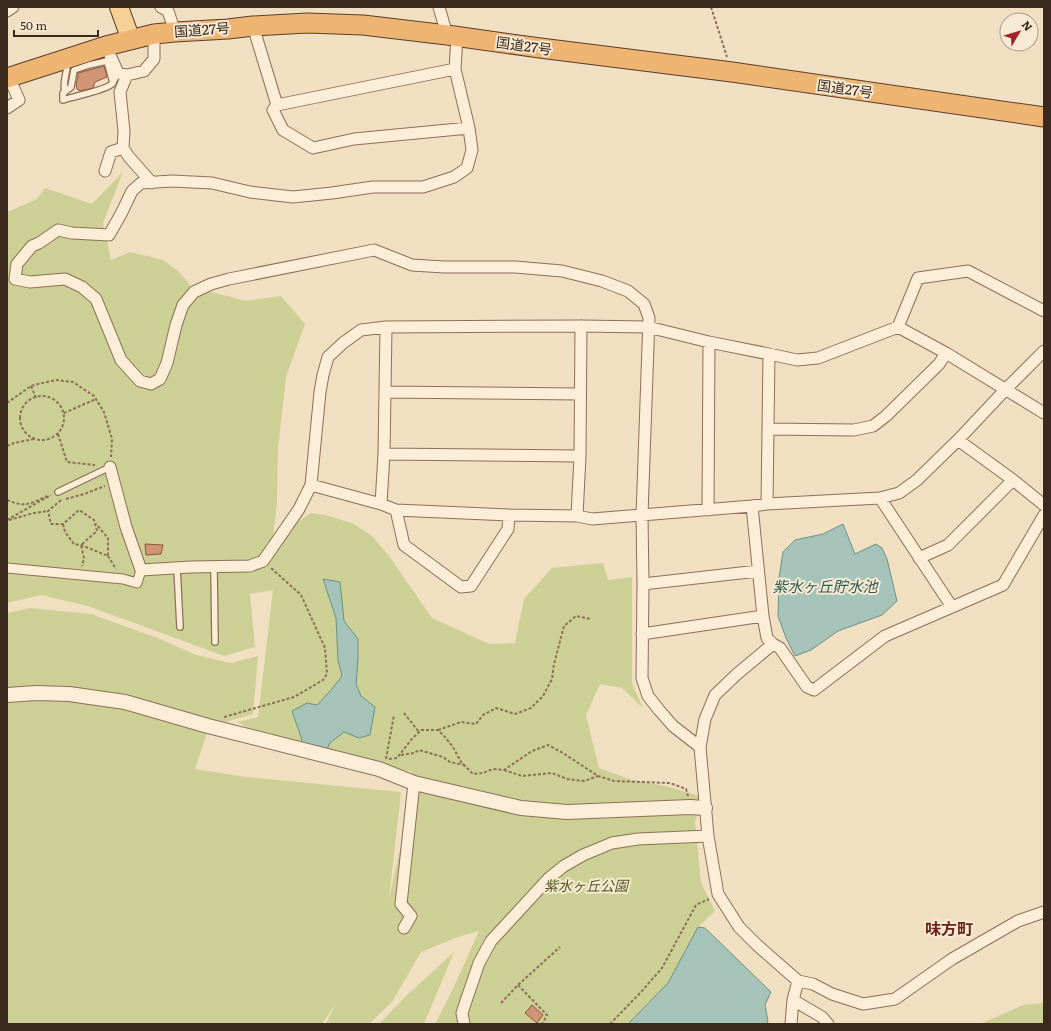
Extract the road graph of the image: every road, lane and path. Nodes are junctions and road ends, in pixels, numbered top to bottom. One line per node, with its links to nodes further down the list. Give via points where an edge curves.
1 (13, 7): 6 (street)
2 (119, 7): 11 (main road)
3 (161, 7): 8 (street, via 168,11)
4 (439, 7): 10 (street)
5 (712, 7): 15 (path)
6 (7, 12)
7 (253, 26): 8 (highway, 国道27号); 10 (highway, 国道27号, via 307,23 363,25); 20 (street)
8 (175, 32): 9 (highway, 国道27号)
9 (154, 34): 11 (highway, 国道27号); 16 (street, via 154,59 144,70)
10 (452, 36): 14 (street); 15 (highway, 国道27号)
11 (131, 40): 12 (highway, 国道27号)
12 (106, 46): 13 (highway, 国道27号); 16 (street)
13 (66, 60): 17 (highway, 国道27号); 19 (lane, via 68,68 64,79)
14 (455, 69): 20 (street); 23 (street)
15 (732, 72): 22 (highway, 国道27号)
16 (123, 74): 18 (lane); 24 (street, via 120,92)
17 (8, 78): 21 (street, via 19,100)
18 (113, 83): 19 (lane, via 63,100); 19 (lane, via 107,61 74,70 71,88)
19 (65, 92)
20 (277, 105): 23 (street, via 273,110 283,130 314,148 354,139)
21 (7, 108)
22 (1044, 118)
23 (469, 128): 26 (street, via 472,150 467,168 454,177 423,187 373,187 293,197 250,192 212,183)
24 (123, 148): 25 (street, via 111,152); 26 (street)
25 (105, 171)
26 (152, 183): 30 (street, via 141,183 132,191 109,235 58,230 32,246 17,264 15,280 30,282 65,279 82,287 96,299 121,360 140,381 151,384 160,378 183,305 194,292 229,279 374,250 412,265 562,271 602,281 628,291 644,304 649,318)
27 (1044, 310): 31 (street, via 968,271 918,278)
28 (581, 326): 29 (street); 30 (street); 39 (street)
29 (386, 327): 38 (street); 55 (street, via 361,330 328,357 320,392)
30 (648, 327): 32 (street); 67 (street)
31 (898, 327): 34 (street); 35 (street, via 818,358 797,360)
32 (709, 342): 35 (street); 64 (street)
33 (1044, 351): 37 (street)
34 (946, 353): 37 (street); 45 (street, via 939,364 873,426 854,430)
35 (769, 354): 45 (street)
36 (32, 386): 40 (path); 41 (path, via 56,380 73,382); 42 (path)
37 (1006, 390): 44 (street); 48 (street)
38 (385, 392): 39 (street); 50 (street)
39 (580, 394): 51 (street)
40 (36, 398): 43 (path, via 56,401); 47 (path, via 28,402 21,415 24,429)
41 (96, 399): 43 (path); 52 (path, via 104,412 112,439)
42 (7, 403)
43 (64, 413): 46 (path, via 62,428)
44 (1044, 413)
45 (768, 429): 60 (street)
46 (58, 434): 47 (path, via 47,440); 52 (path, via 67,462)
47 (35, 439): 49 (path)
48 (958, 440): 53 (street); 57 (street, via 899,493)
49 (7, 446)
50 (384, 454): 51 (street); 59 (street)
51 (580, 456): 69 (street)
52 (110, 467): 54 (street); 56 (lane)
53 (1013, 480): 61 (street); 74 (street, via 948,545)
54 (114, 483): 65 (path, via 62,500); 79 (street)
55 (311, 485): 59 (street); 75 (street, via 299,509)
56 (58, 492): 58 (path, via 27,505 18,505); 70 (path)
57 (880, 498): 60 (street); 74 (street)
58 (7, 500)
59 (381, 504): 63 (street)
60 (767, 504): 62 (street)
61 (1044, 504)
62 (752, 506): 64 (street); 80 (street)
63 (396, 510): 66 (street); 66 (street, via 404,545 461,587 471,586 508,529)
64 (708, 510): 67 (street)
65 (48, 511): 70 (path); 72 (path, via 51,524)
66 (509, 515): 69 (street)
67 (642, 515): 69 (street, via 592,519); 82 (street)
68 (1044, 515): 83 (street, via 1003,585)
69 (577, 516)
70 (7, 520)
71 (95, 523): 72 (path, via 79,510); 73 (path, via 97,531); 73 (path, via 108,538 108,556)
72 (63, 524): 73 (path, via 65,532 74,544)
73 (81, 545): 81 (path, via 84,558)
74 (919, 558): 83 (street)
75 (263, 560): 76 (street, via 250,566); 93 (path, via 301,595 325,648 327,674 323,680 294,697 217,719)
76 (214, 567): 78 (street); 88 (lane)
77 (7, 568): 81 (street)
78 (177, 568): 79 (street); 86 (lane)
79 (141, 570): 81 (street, via 137,583 123,579)
80 (758, 571): 82 (street); 84 (street)
81 (79, 575)
82 (643, 584): 87 (street)
83 (952, 607): 89 (street, via 885,636 814,690 807,687 780,648)
84 (763, 616): 87 (street); 89 (street, via 767,638)
85 (592, 619): 94 (path, via 576,616 564,626 552,679 543,696 531,708 515,714 496,708 483,715 476,724 461,722)
86 (180, 627)
87 (642, 634): 96 (street, via 642,678 648,696 673,726)
88 (215, 642)
89 (773, 644): 96 (street, via 715,694 705,719)
90 (7, 695): 93 (street, via 69,694 124,702)
91 (404, 712): 95 (path)
92 (394, 715): 98 (path)
93 (208, 726): 98 (street)
94 (438, 730): 95 (path); 99 (path)
95 (419, 732): 97 (path)
96 (700, 747): 104 (street)
97 (399, 755): 98 (path); 99 (path, via 419,750)
98 (383, 764): 102 (street)
99 (465, 766): 100 (path, via 473,774)
100 (504, 770): 101 (path, via 522,776 552,773 584,782); 101 (path, via 532,751 548,745)
101 (598, 776): 103 (path, via 614,781 670,784 686,789)
102 (414, 783): 103 (street, via 521,808 566,812); 108 (street, via 401,904 411,916)
103 (690, 807): 104 (street)
104 (705, 808): 105 (street)
105 (708, 836): 106 (street); 114 (street, via 638,839 612,843 564,866 549,878 491,941 462,1013)
106 (718, 894): 110 (street, via 739,927); 116 (path, via 696,905 662,968)
107 (1044, 912): 110 (street, via 1018,922 952,959 895,999 863,1004 832,994 813,984)
108 (404, 928)
109 (560, 947): 111 (path)
110 (798, 981): 112 (street)
111 (518, 985): 113 (path); 115 (path, via 547,1015)
112 (793, 1000): 117 (street); 118 (street, via 822,1017)
113 (500, 1003)
114 (464, 1024)
115 (542, 1024)
116 (610, 1024)
117 (791, 1024)
118 (828, 1024)

